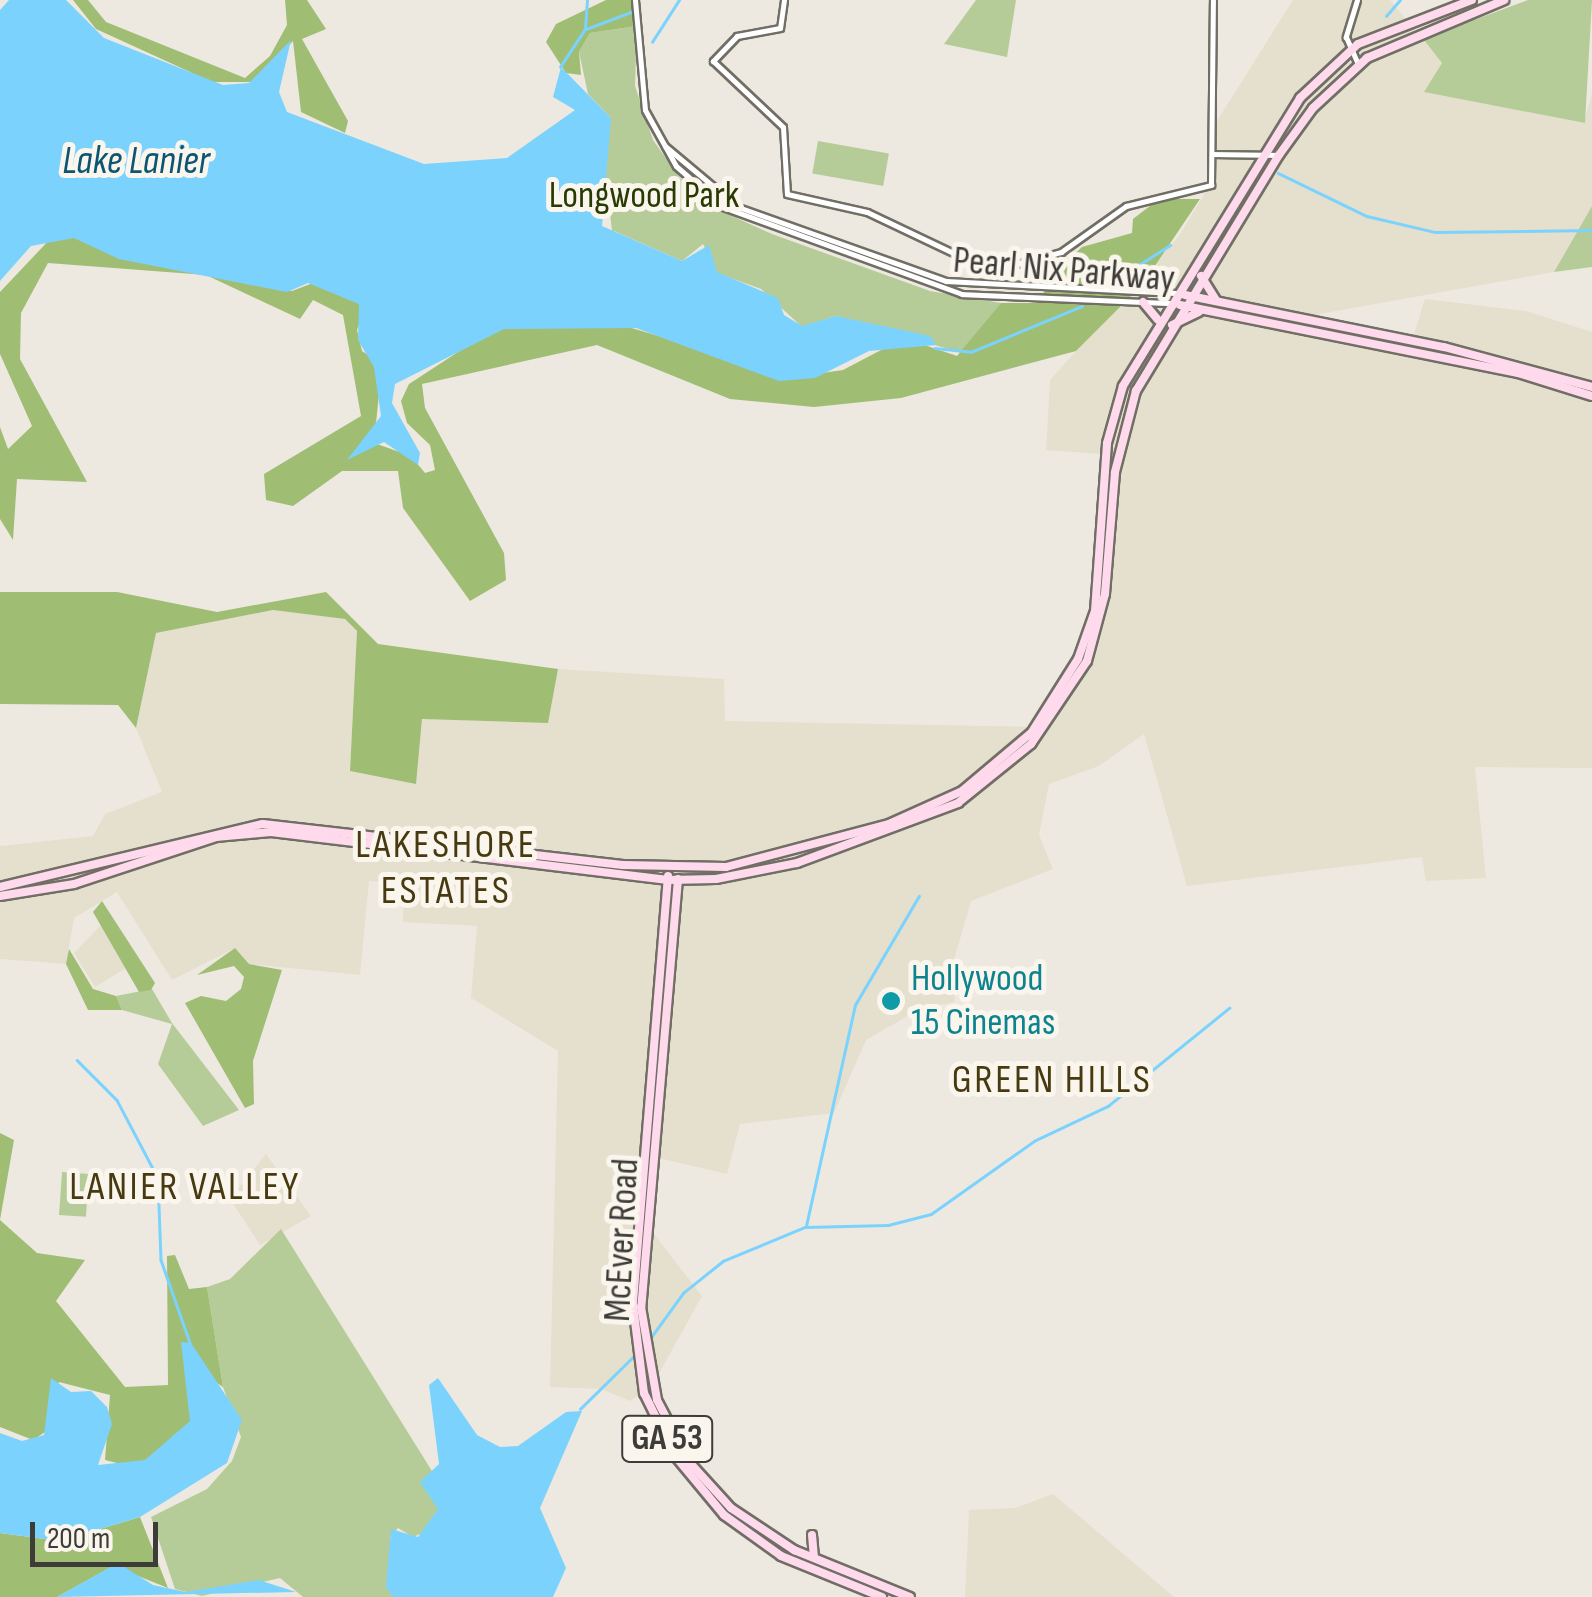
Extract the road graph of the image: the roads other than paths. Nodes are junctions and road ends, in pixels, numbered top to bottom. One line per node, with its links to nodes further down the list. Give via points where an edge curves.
1 (635, 0): 9 (street, via 638,88)
2 (784, 0): 13 (street, via 781,27 737,36 713,58 720,75 784,130 789,196 867,212 991,271 1061,252 1126,206 1208,188)
3 (1212, 0): 10 (street)
4 (1357, 0): 7 (street, via 1346,28)
5 (1472, 0): 7 (main road)
6 (1504, 0): 8 (main road)
7 (1349, 51): 8 (street); 11 (main road, via 1300,98)
8 (1358, 64): 14 (main road)
9 (656, 136): 16 (street, Pearl Nix Parkway, via 738,207 924,275 994,289); 18 (street, Pearl Nix Parkway, via 684,176 736,214 921,284 1001,299)
10 (1213, 142): 12 (street); 13 (street)
11 (1266, 151): 12 (street); 14 (street); 16 (main road)
12 (1234, 153): 13 (street)
13 (1213, 154)
14 (1279, 155): 15 (main road)
15 (1201, 274): 17 (main road); 21 (main road, via 1206,294)
16 (1176, 294): 17 (main road, Pearl Nix Parkway); 19 (main road)
17 (1188, 296): 20 (main road); 21 (main road, Pearl Nix Parkway)
18 (1143, 302): 19 (street, Pearl Nix Parkway); 23 (main road)
19 (1170, 303): 20 (main road, Pearl Nix Parkway); 23 (main road)
20 (1181, 305): 22 (main road, Pearl Nix Parkway); 24 (main road)
21 (1224, 305): 25 (main road, Pearl Nix Parkway, via 1444,347)
22 (1204, 311): 24 (main road); 26 (main road, Pearl Nix Parkway, via 1518,373)
23 (1158, 322): 28 (main road, via 1123,386 1106,442 1095,611 1070,676 1032,732 973,784 919,814 758,862)
24 (1168, 328): 29 (main road, via 1136,390 1120,445 1106,588 1087,661 1031,744 983,787 922,821 776,869)
25 (1592, 387)
26 (1592, 396)
27 (494, 854): 28 (main road); 29 (main road); 30 (main road, via 298,824 182,838); 31 (main road, via 257,833 194,843 74,884)
28 (673, 869): 29 (main road, McEver Road)
29 (672, 881): 32 (main road, McEver Road / GA 53); 33 (main road, McEver Road / GA 53)
30 (0, 887)
31 (0, 896)
32 (658, 996): 33 (main road); 36 (main road, McEver Road / GA 53, via 633,1305 644,1392 675,1456 724,1515 770,1550)
33 (662, 1055): 35 (main road, McEver Road / GA 53, via 642,1306 657,1400 690,1462 730,1508 794,1550)
34 (812, 1535): 35 (main road, via 810,1553)
35 (849, 1573): 37 (main road, McEver Road / GA 53)
36 (882, 1597)
37 (910, 1597)

